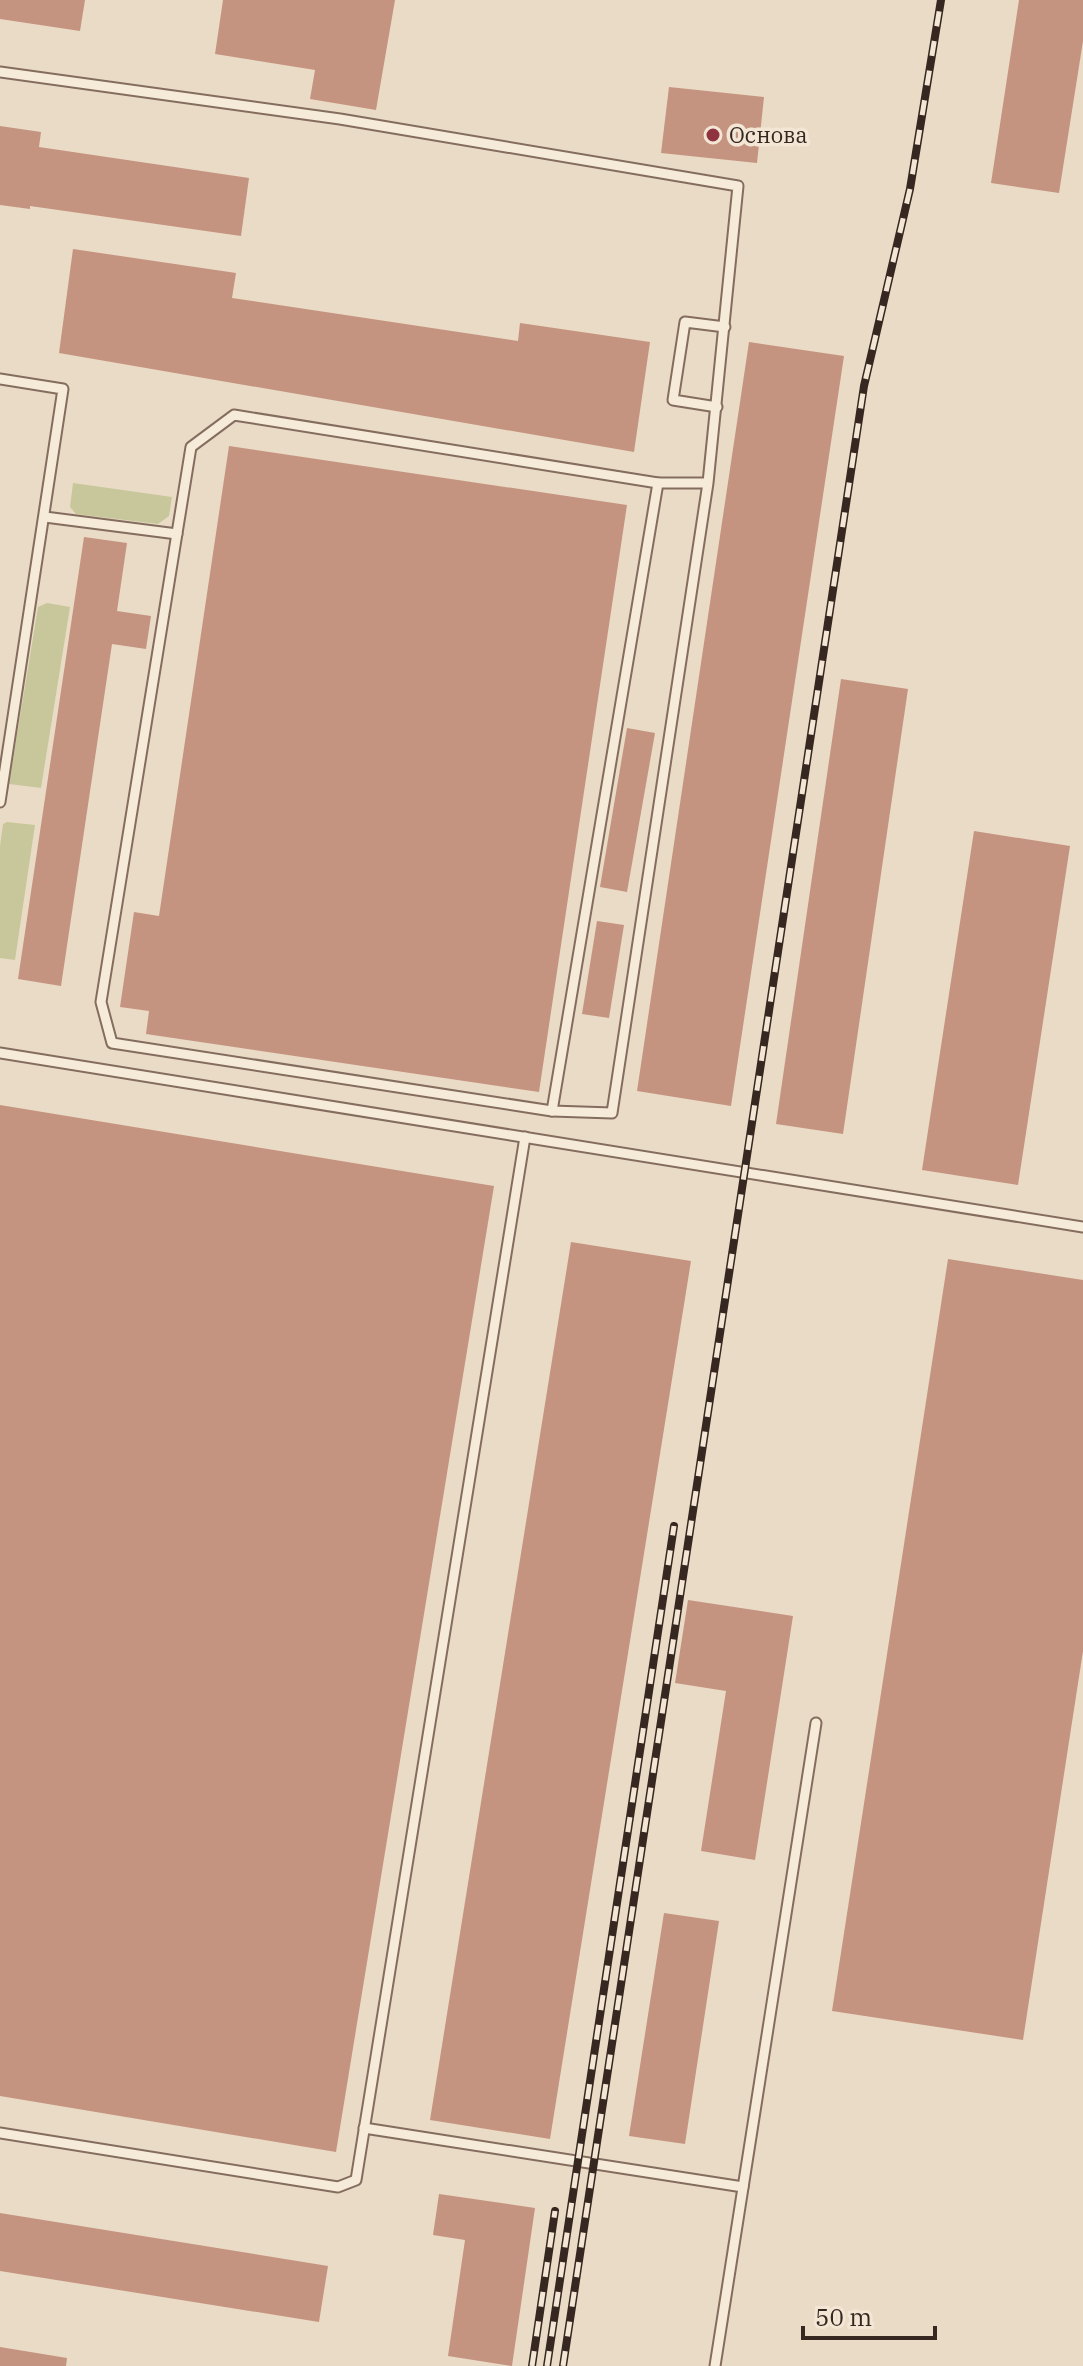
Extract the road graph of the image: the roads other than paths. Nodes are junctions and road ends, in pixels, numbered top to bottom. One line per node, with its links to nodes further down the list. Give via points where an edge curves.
1 (0, 72): 2 (lane, via 340,119 738,186)
2 (725, 327): 4 (lane); 4 (lane, via 685,322 673,400)
3 (0, 379): 7 (lane, via 63,389)
4 (717, 407): 6 (lane)
5 (658, 483): 6 (lane); 8 (lane, via 234,415 191,447); 11 (lane)
6 (708, 483): 11 (lane, via 612,1113)
7 (45, 517): 8 (lane); 9 (lane)
8 (177, 534): 11 (lane, via 101,1002 112,1043)
9 (0, 802)
10 (0, 1053): 12 (lane)
11 (552, 1111)
12 (525, 1137): 13 (lane); 15 (lane)
13 (1083, 1227)
14 (816, 1723): 17 (lane)
15 (364, 2128): 16 (lane, via 356,2180 338,2187); 17 (lane)
16 (0, 2133)
17 (743, 2187): 18 (lane)
18 (715, 2366)

